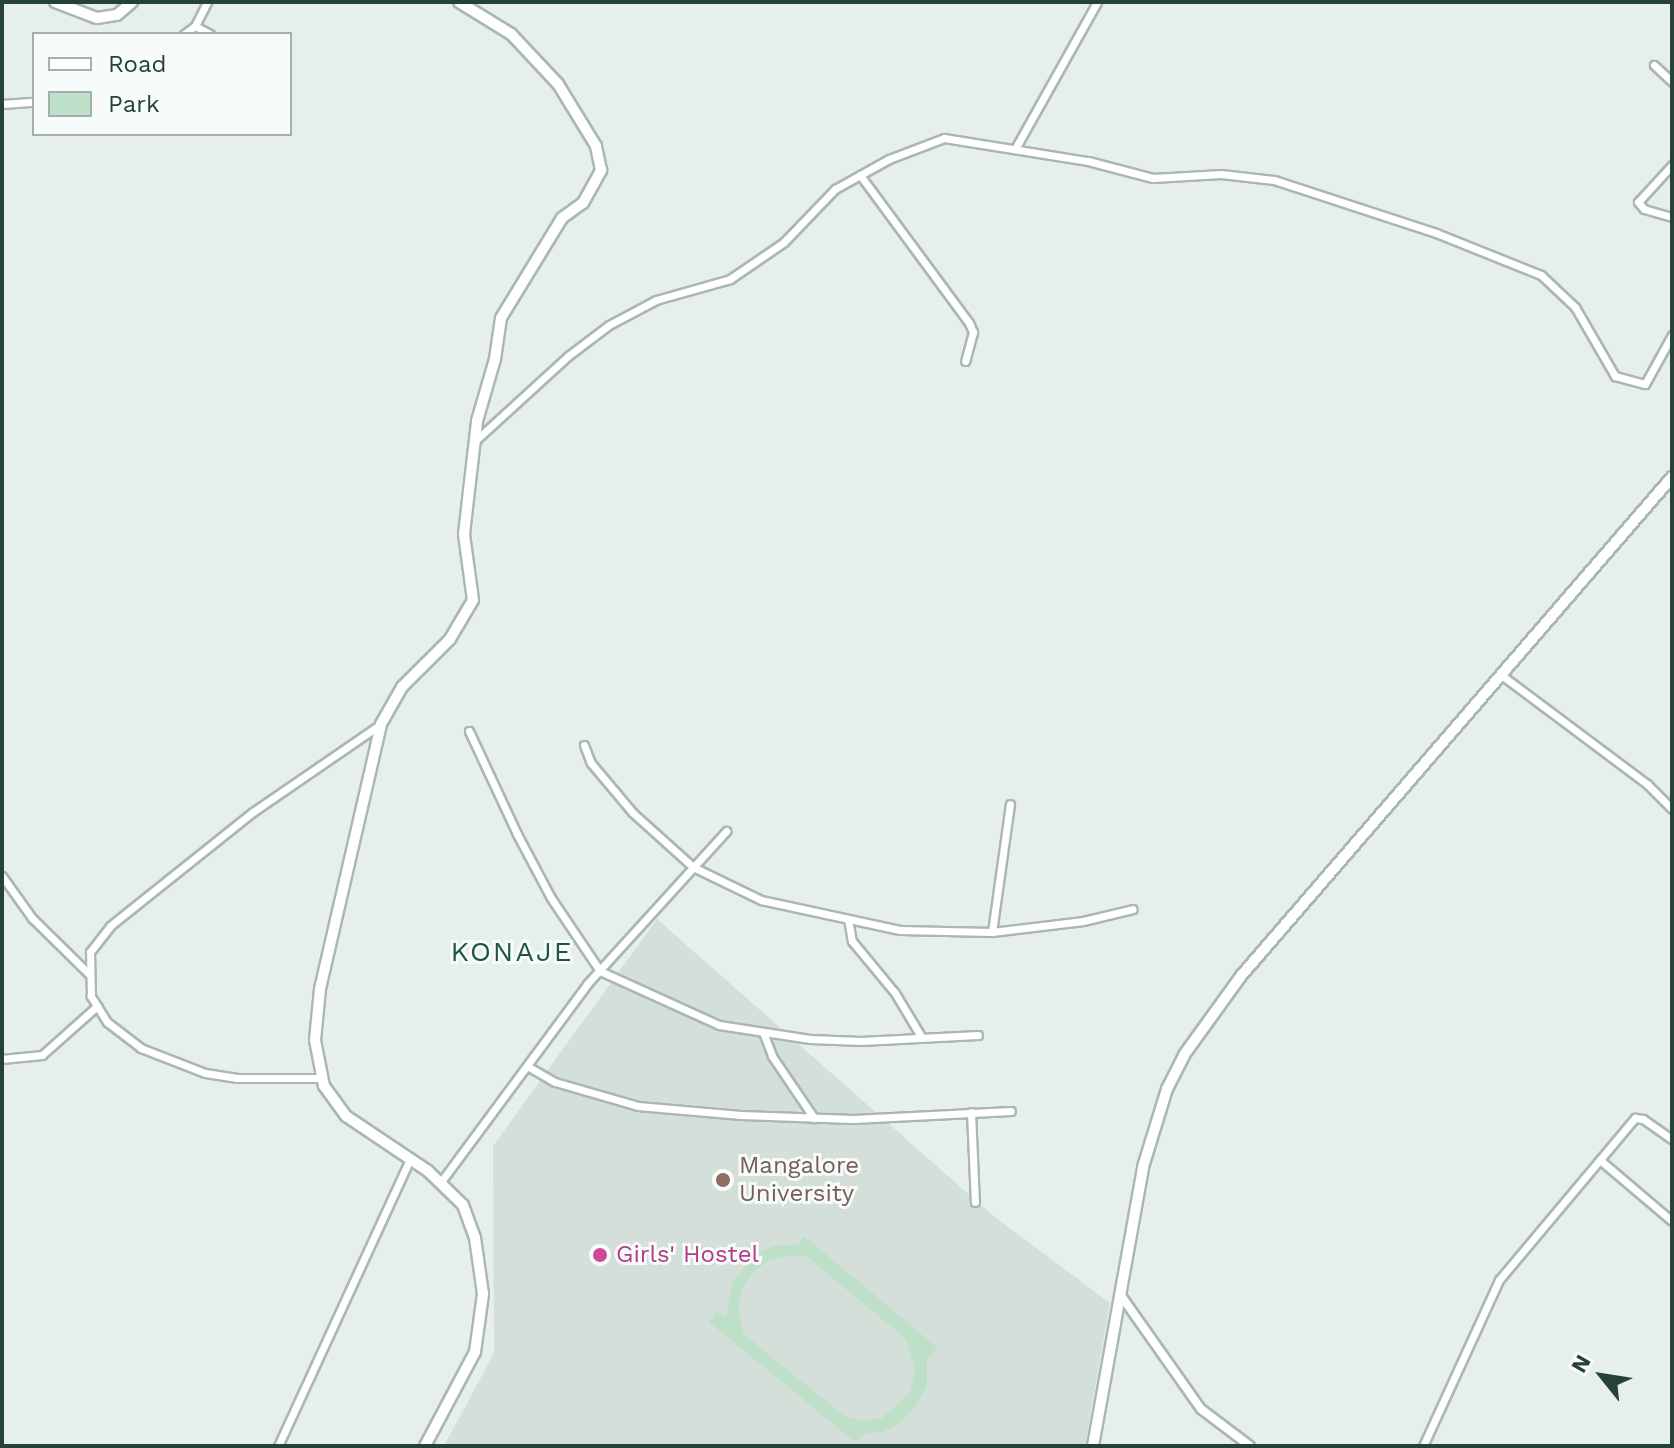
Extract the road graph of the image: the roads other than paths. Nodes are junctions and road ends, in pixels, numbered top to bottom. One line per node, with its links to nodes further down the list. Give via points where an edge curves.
1 (55, 2): 2 (main road, via 97,18 117,15)
2 (132, 2)
3 (207, 2): 6 (street)
4 (459, 2): 19 (main road, via 511,34 558,84 596,146 601,170 583,203 562,218 501,318)
5 (1097, 2): 13 (street)
6 (195, 26): 7 (street); 8 (street)
7 (187, 32)
8 (206, 32)
9 (1654, 65): 10 (street)
10 (1672, 82)
11 (32, 102): 12 (street)
12 (2, 104)
13 (1015, 149): 15 (street, via 944,138); 17 (street, via 1153,178 1221,174 1274,180 1436,233 1541,275 1575,307 1615,376 1645,384)
14 (1672, 165): 16 (street, via 1638,202)
15 (860, 175): 18 (street, via 969,323 973,332); 19 (street, via 835,189 784,242 730,279 656,300 609,325)
16 (1672, 217)
17 (1672, 335)
18 (965, 361)
19 (474, 442): 22 (main road, via 464,534 473,600 450,639 402,687)
20 (1672, 477): 21 (main road)
21 (1500, 674): 26 (street, via 1647,784); 51 (main road, via 1241,976 1184,1055 1167,1089 1143,1167)
22 (381, 724): 34 (street, via 253,812 110,926 90,952); 41 (main road, via 320,989 315,1040)
23 (469, 731): 33 (street, via 544,885)
24 (584, 745): 28 (street, via 591,763 633,813)
25 (1010, 804): 32 (street)
26 (1672, 809)
27 (726, 831): 28 (street)
28 (693, 867): 31 (street, via 761,900); 33 (street)
29 (2, 876): 34 (street, via 32,918)
30 (1133, 909): 32 (street)
31 (848, 919): 32 (street, via 900,930); 38 (street, via 852,941 895,993)
32 (992, 932)
33 (600, 971): 36 (street, via 719,1025); 40 (street)
34 (90, 975): 35 (street)
35 (97, 1006): 39 (street, via 42,1055); 41 (street, via 107,1022 141,1048 205,1073)
36 (763, 1032): 38 (street, via 861,1041); 44 (street, via 772,1056)
37 (978, 1035): 38 (street)
38 (922, 1038)
39 (2, 1059)
40 (527, 1066): 44 (street, via 555,1082 638,1106); 48 (street)
41 (322, 1078): 46 (main road, via 346,1116)
42 (1011, 1111): 43 (street)
43 (971, 1112): 44 (street); 49 (street)
44 (814, 1118)
45 (1672, 1139): 47 (street, via 1635,1118)
46 (410, 1159): 48 (main road); 53 (street)
47 (1600, 1160): 50 (street); 56 (street, via 1489,1295)
48 (440, 1183): 52 (main road, via 463,1205 475,1238 483,1294 475,1352)
49 (975, 1202)
50 (1672, 1221)
51 (1122, 1297): 54 (main road); 55 (street, via 1201,1409)
52 (427, 1445)
53 (278, 1446)
54 (1093, 1446)
55 (1250, 1446)
56 (1423, 1446)

